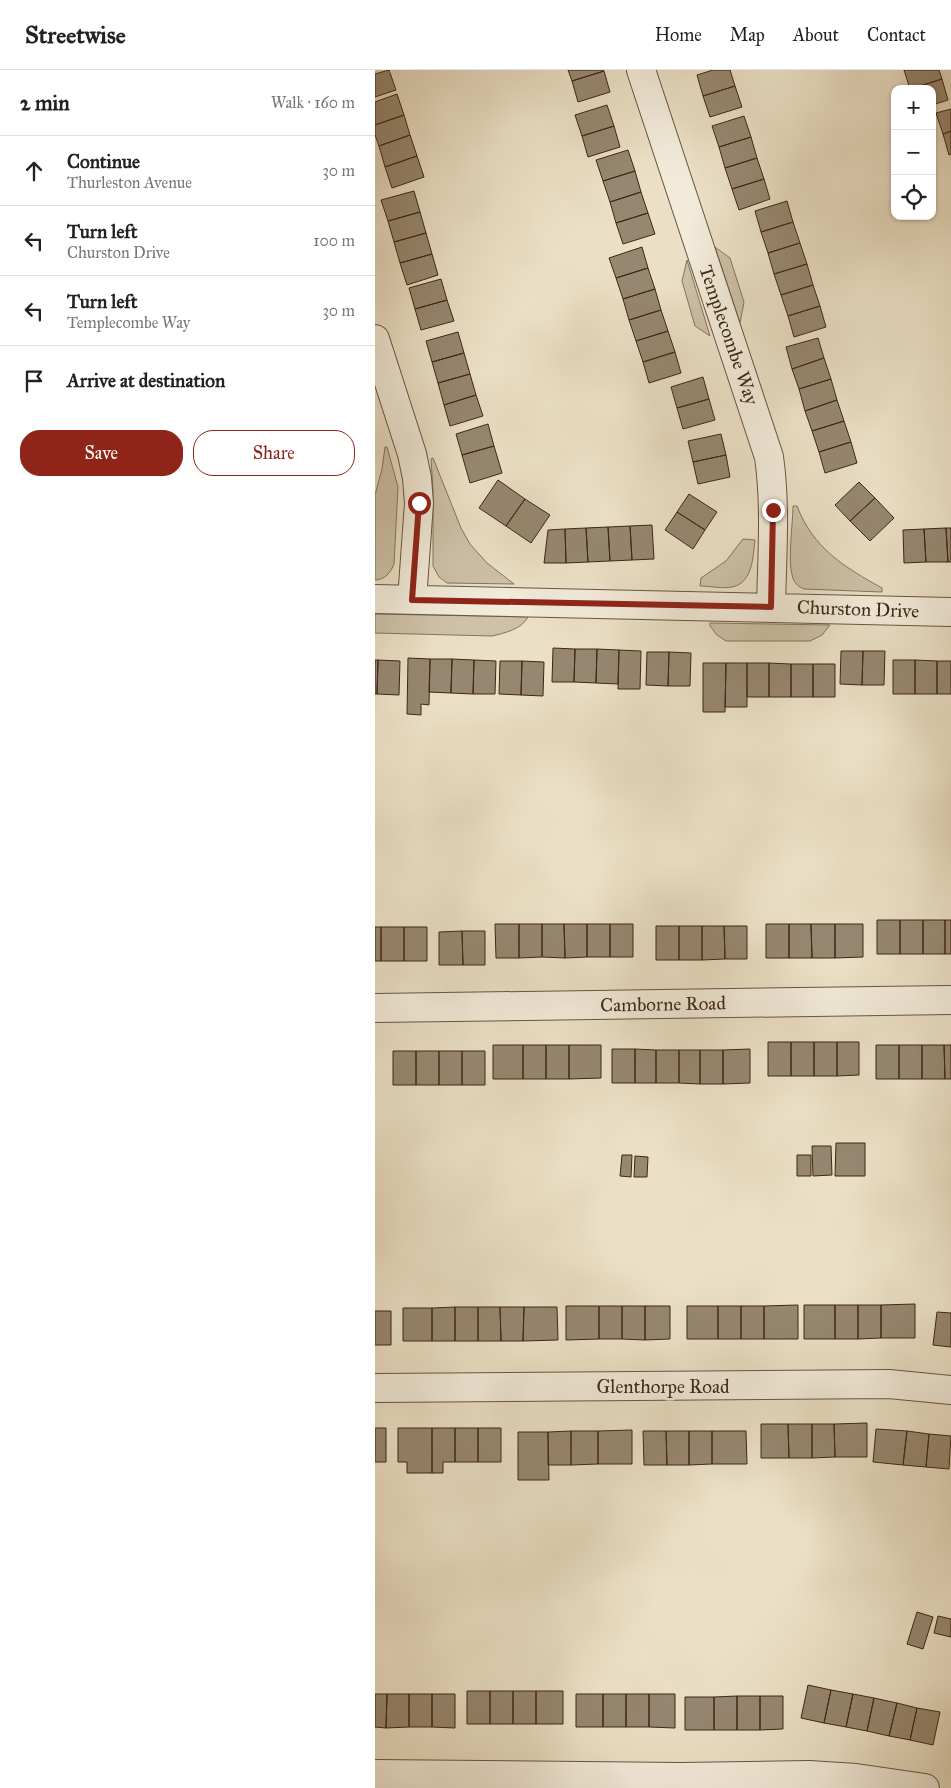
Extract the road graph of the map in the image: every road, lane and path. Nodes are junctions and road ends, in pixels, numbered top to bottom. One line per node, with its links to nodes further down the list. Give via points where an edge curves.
1 (641, 70): 5 (street, Templecombe Way, via 769,457 773,510)
2 (375, 339): 4 (street, via 417,478 419,503)
3 (375, 599): 4 (street, Churston Drive)
4 (412, 600): 5 (street, Churston Drive)
5 (771, 607): 6 (street, Churston Drive)
6 (951, 612)
7 (951, 1000): 8 (street, Camborne Road)
8 (375, 1008)
9 (375, 1388): 10 (street, Glenthorpe Road, via 889,1384)
10 (951, 1390)
11 (375, 1774): 12 (street, via 680,1778 809,1775)
12 (856, 1783): 13 (street)
13 (925, 1788)

